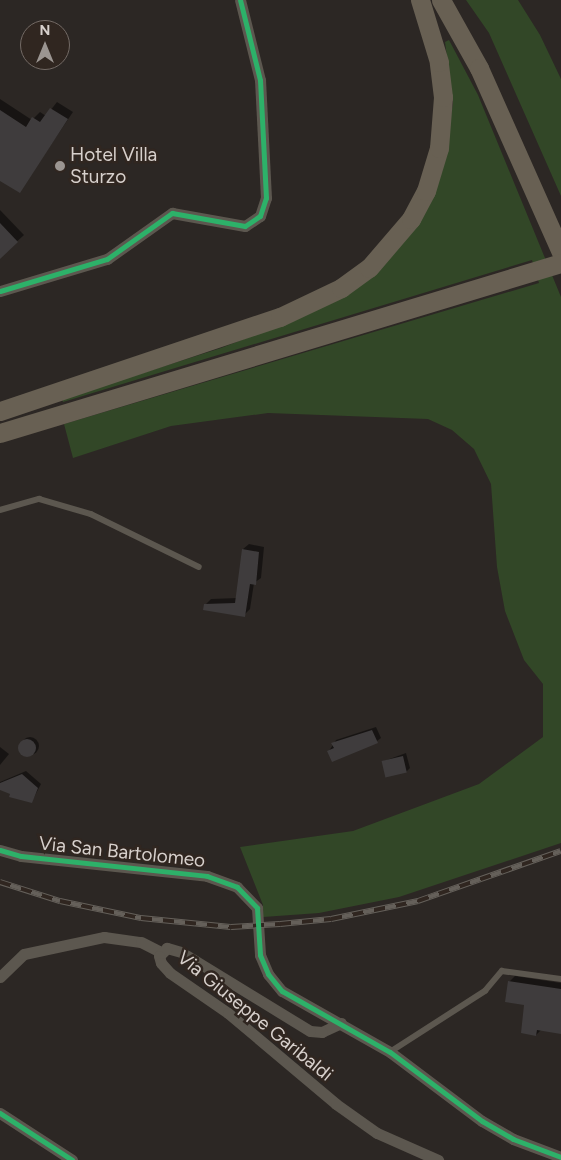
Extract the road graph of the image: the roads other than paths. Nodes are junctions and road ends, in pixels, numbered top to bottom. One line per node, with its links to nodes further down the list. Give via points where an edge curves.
1 (240, 0): 6 (street, via 260,80 266,198 260,216 245,226 172,213 106,259)
2 (420, 0): 7 (main road, via 439,62 443,97 439,148 426,191 411,219 369,268 342,288 280,317)
3 (441, 0): 4 (main road, via 479,68)
4 (561, 252)
5 (561, 264): 8 (main road)
6 (0, 290)
7 (0, 411)
8 (0, 433)
9 (0, 510): 10 (lane, via 39,499 82,511)
10 (199, 567)
11 (0, 850): 15 (street, Via San Bartolomeo, via 21,856 221,878 244,892 257,912 258,945 268,974 282,991)
12 (161, 952): 13 (street, via 141,942 104,937 24,954); 15 (street, Via Giuseppe Garibaldi, via 167,948 181,952 310,1032 322,1032); 20 (street, Via Giuseppe Garibaldi, via 161,963 170,973 228,1013 336,1104 377,1133)
13 (0, 977)
14 (561, 979): 16 (lane, via 502,971 485,991)
15 (341, 1023): 16 (street)
16 (390, 1052): 18 (street, via 482,1121 513,1139)
17 (0, 1112): 19 (street)
18 (561, 1157)
19 (72, 1160)
20 (438, 1160)

